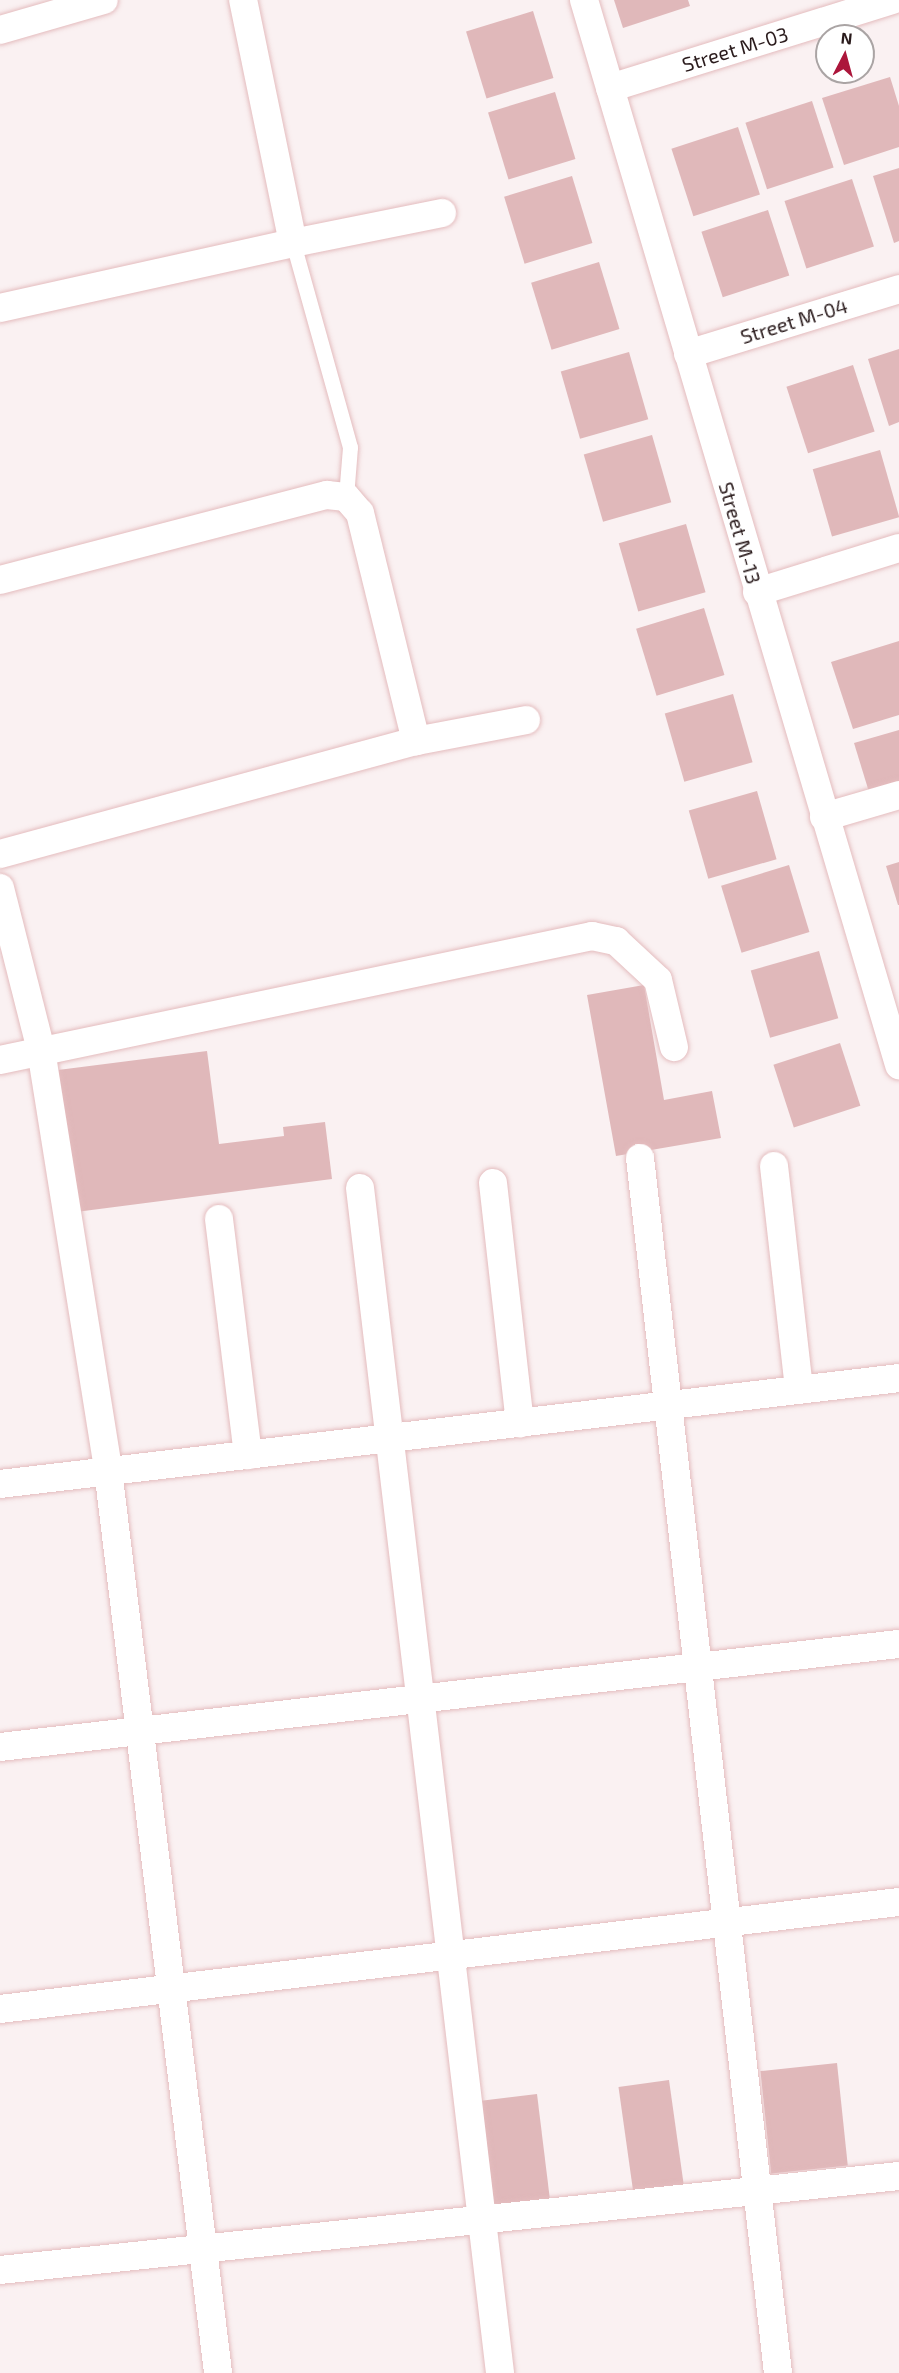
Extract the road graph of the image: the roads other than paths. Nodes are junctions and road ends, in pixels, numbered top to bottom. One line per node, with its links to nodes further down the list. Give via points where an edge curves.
1 (104, 0): 5 (street)
2 (243, 0): 8 (street)
3 (584, 0): 6 (street, Street M-13)
4 (893, 0): 6 (street, Street M-03)
5 (0, 30)
6 (610, 88): 11 (street, Street M-13)
7 (442, 213): 8 (street)
8 (293, 243): 10 (street); 12 (lane, via 350,447)
9 (899, 288): 11 (street, Street M-04)
10 (0, 308)
11 (688, 354): 15 (street, Street M-13)
12 (346, 498): 14 (street, via 327,495); 17 (street, via 360,513)
13 (899, 548): 15 (street)
14 (0, 580)
15 (757, 592): 19 (street, Street M-13)
16 (526, 720): 17 (street)
17 (416, 741): 20 (street)
18 (899, 795): 19 (street)
19 (824, 817): 22 (street, Street M-13)
20 (0, 854)
21 (0, 888): 24 (street)
22 (890, 1005): 26 (street, Street M-13)
23 (674, 1047): 24 (street, via 658,980 616,941 592,936)
24 (41, 1050): 25 (street); 38 (street)
25 (0, 1060)
26 (899, 1065)
27 (640, 1158): 34 (street)
28 (774, 1166): 33 (street)
29 (493, 1184): 35 (street)
30 (360, 1188): 36 (street)
31 (219, 1219): 37 (street)
32 (899, 1378): 33 (street)
33 (799, 1390): 34 (street)
34 (668, 1405): 35 (street); 41 (street)
35 (520, 1423): 36 (street)
36 (390, 1438): 37 (street); 42 (street)
37 (248, 1455): 38 (street)
38 (108, 1470): 39 (street); 43 (street)
39 (0, 1484)
40 (899, 1644): 41 (street)
41 (698, 1667): 42 (street); 46 (street)
42 (421, 1700): 43 (street); 47 (street)
43 (141, 1730): 44 (street); 48 (street)
44 (0, 1747)
45 (899, 1902): 46 (street)
46 (727, 1923): 47 (street); 51 (street)
47 (451, 1956): 48 (street); 52 (street)
48 (174, 1987): 49 (street); 53 (street)
49 (0, 2009)
50 (899, 2176): 51 (street)
51 (757, 2191): 52 (street); 57 (street)
52 (482, 2219): 53 (street); 56 (street)
53 (205, 2247): 54 (street); 55 (street)
54 (0, 2270)
55 (218, 2373)
56 (500, 2373)
57 (778, 2373)

